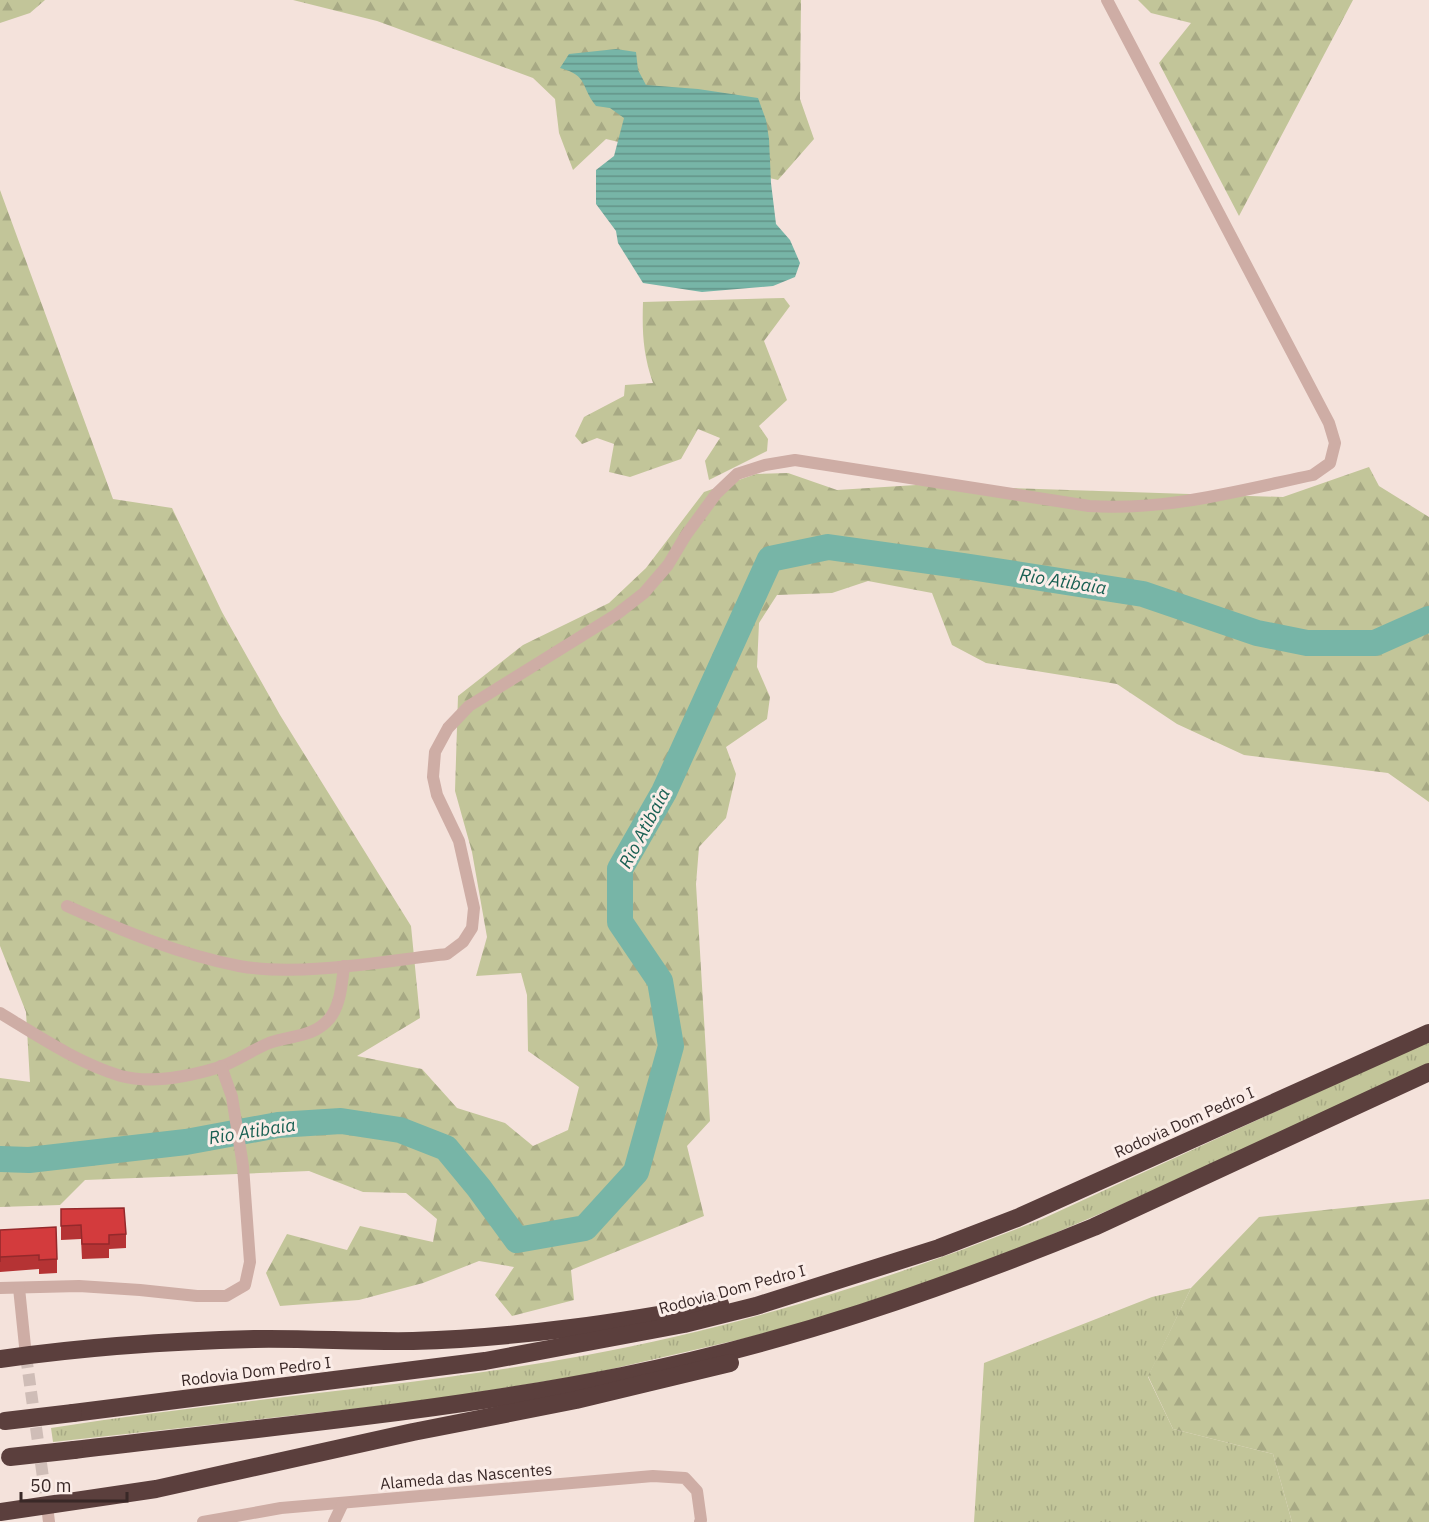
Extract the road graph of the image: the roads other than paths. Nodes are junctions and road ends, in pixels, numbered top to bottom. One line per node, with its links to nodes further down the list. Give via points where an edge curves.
1 (1107, 0): 3 (street, via 1329,423 1335,443 1330,463 1313,475 1169,505 1123,508 795,460 737,474 716,494 644,593 469,706 448,728 435,752 433,777 437,795 459,841 474,908 472,928 463,942 447,954)
2 (67, 906): 3 (street, via 136,936 240,966 289,970)
3 (344, 966): 6 (street, via 341,992 331,1017 311,1034 255,1048)
4 (0, 1013): 6 (street, via 81,1060 123,1076 166,1079)
5 (1429, 1033): 9 (highway, Rodovia Dom Pedro I, via 1017,1218)
6 (221, 1066): 11 (street, via 232,1097 243,1166 250,1262 245,1285 226,1296 79,1286)
7 (1429, 1072): 8 (highway, via 1094,1227)
8 (1012, 1259): 15 (highway, bridge, via 897,1302 752,1345 625,1375 400,1413); 18 (highway, via 928,1296 819,1336 707,1369)
9 (828, 1284): 12 (highway, via 529,1334 414,1341 181,1341); 14 (highway, Rodovia Dom Pedro I, bridge, via 684,1324 561,1348 409,1372)
10 (0, 1288): 11 (street)
11 (19, 1288): 12 (street)
12 (26, 1356): 13 (highway)
13 (0, 1359)
14 (2, 1421)
15 (5, 1458)
16 (343, 1503): 19 (street, Alameda das Nascentes, via 281,1508); 20 (street); 21 (street, Alameda das Nascentes, via 653,1476 685,1478 697,1491)
17 (0, 1512): 18 (highway)
18 (48, 1514)
19 (203, 1522)
20 (334, 1522)
21 (700, 1522)

